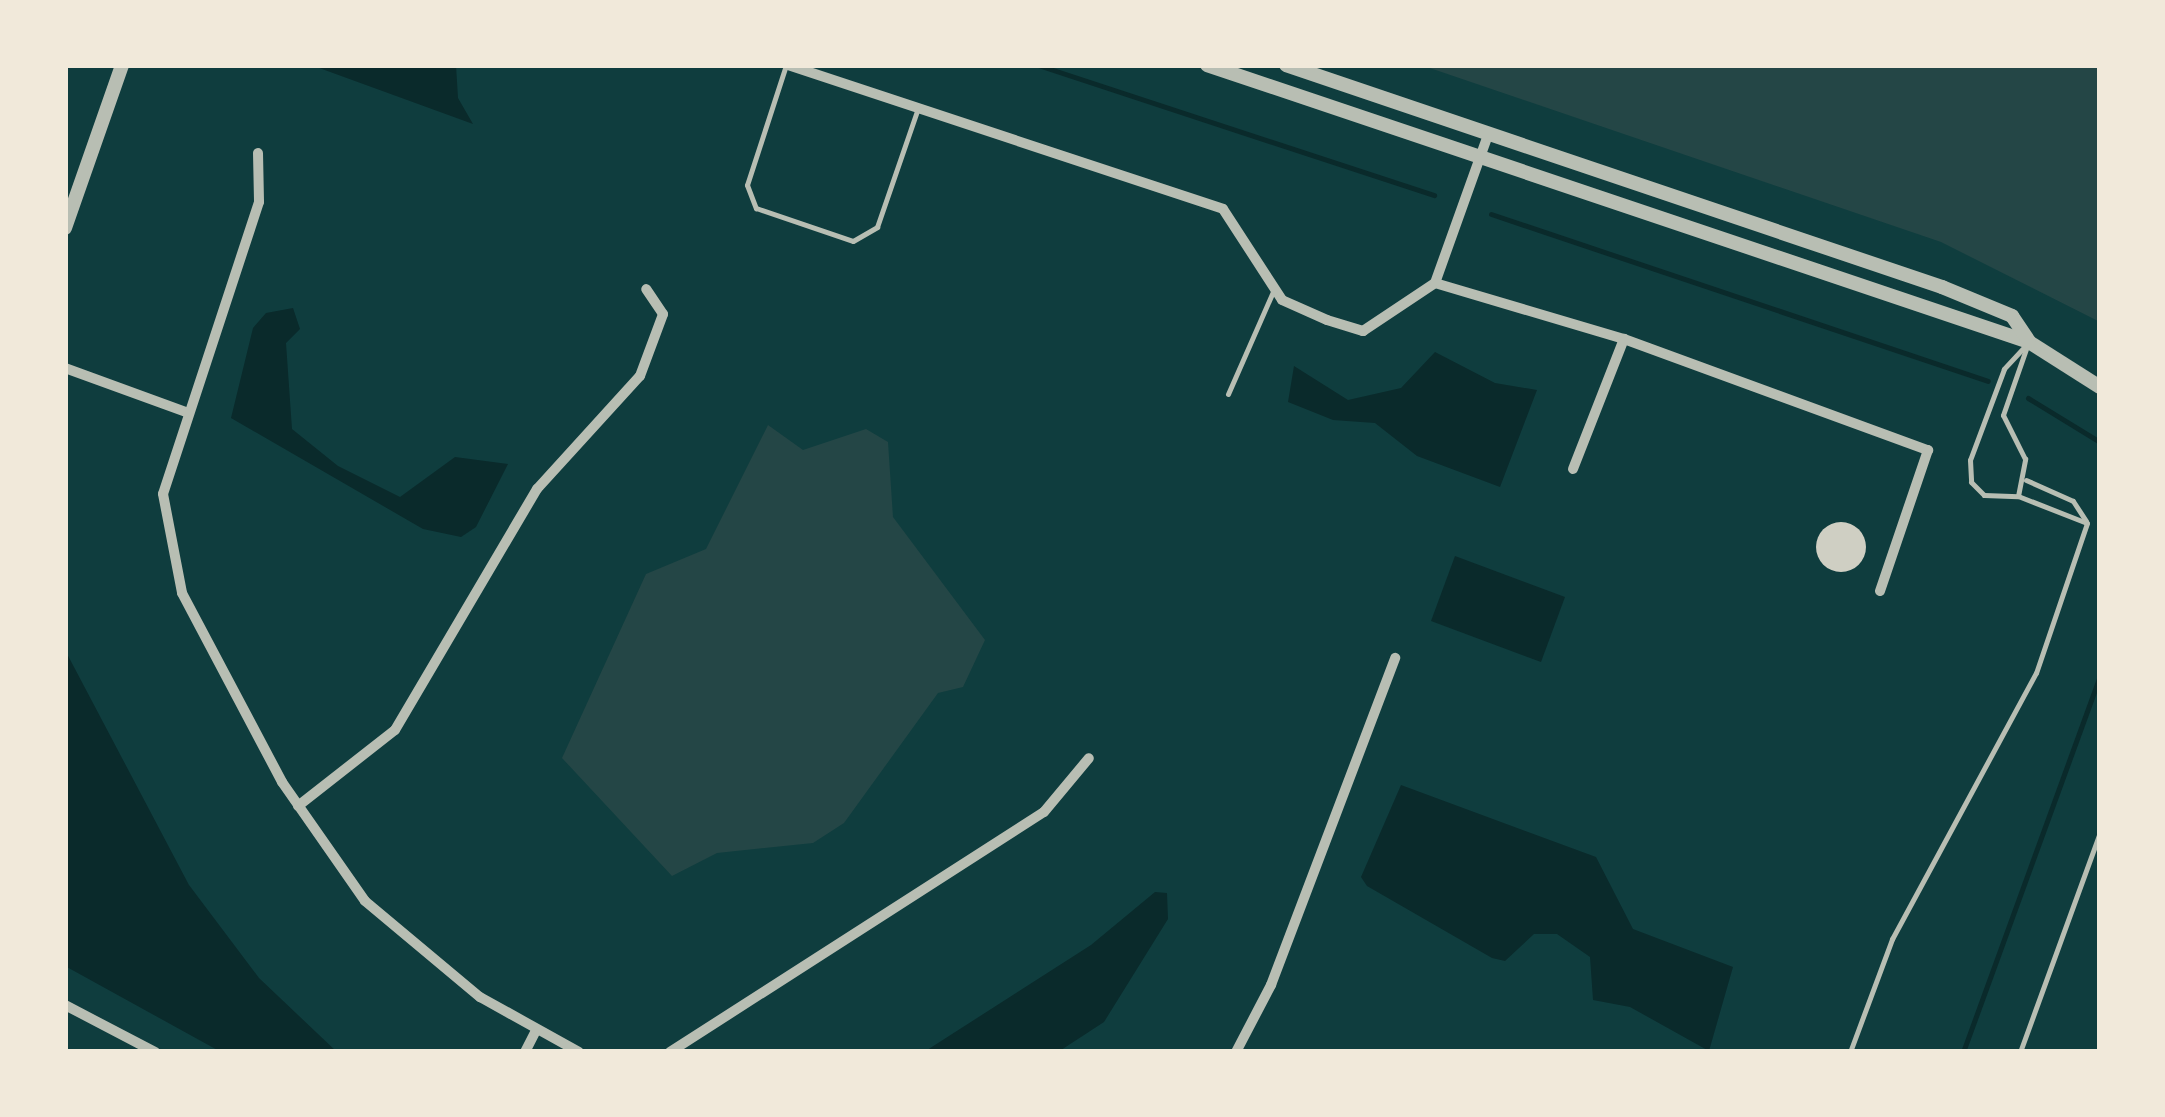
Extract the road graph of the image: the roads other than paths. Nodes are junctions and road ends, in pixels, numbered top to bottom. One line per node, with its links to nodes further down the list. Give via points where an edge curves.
1 (122, 65): 9 (street)
2 (787, 65): 5 (street); 5 (lane, via 747,186 756,208 852,240 877,227)
3 (1207, 65): 8 (street)
4 (1286, 65): 6 (street)
5 (918, 108): 12 (street, via 1222,209)
6 (1489, 132): 8 (street); 14 (street, via 1942,287 2012,316)
7 (258, 153): 18 (street, via 259,202)
8 (1481, 156): 10 (street); 14 (street)
9 (65, 228)
10 (1435, 283): 12 (street, via 1362,331); 13 (street)
11 (646, 289): 26 (street, via 663,314 640,376 537,489 395,730)
12 (1274, 289): 17 (lane)
13 (1624, 339): 19 (street); 23 (street, via 1928,450)
14 (2029, 342): 16 (street); 20 (lane, via 2002,415); 21 (lane, via 2004,369 1970,460 1984,495)
15 (65, 368): 18 (street)
16 (2100, 387)
17 (1228, 394)
18 (186, 412): 26 (street, via 163,494 168,546 182,592)
19 (1573, 469)
20 (2026, 480): 21 (lane); 22 (lane, via 2073,501)
21 (2018, 496): 22 (lane)
22 (2087, 524): 35 (lane, via 2036,673 1892,938)
23 (1880, 591)
24 (1395, 658): 34 (street, via 1271,985)
25 (1089, 758): 33 (street, via 1044,812)
26 (298, 806): 29 (street, via 365,901 412,948)
27 (2100, 832): 36 (lane)
28 (65, 1005): 30 (street)
29 (536, 1030): 31 (street); 32 (street)
30 (154, 1052)
31 (525, 1052)
32 (579, 1052)
33 (670, 1052)
34 (1236, 1052)
35 (1850, 1052)
36 (2020, 1052)

